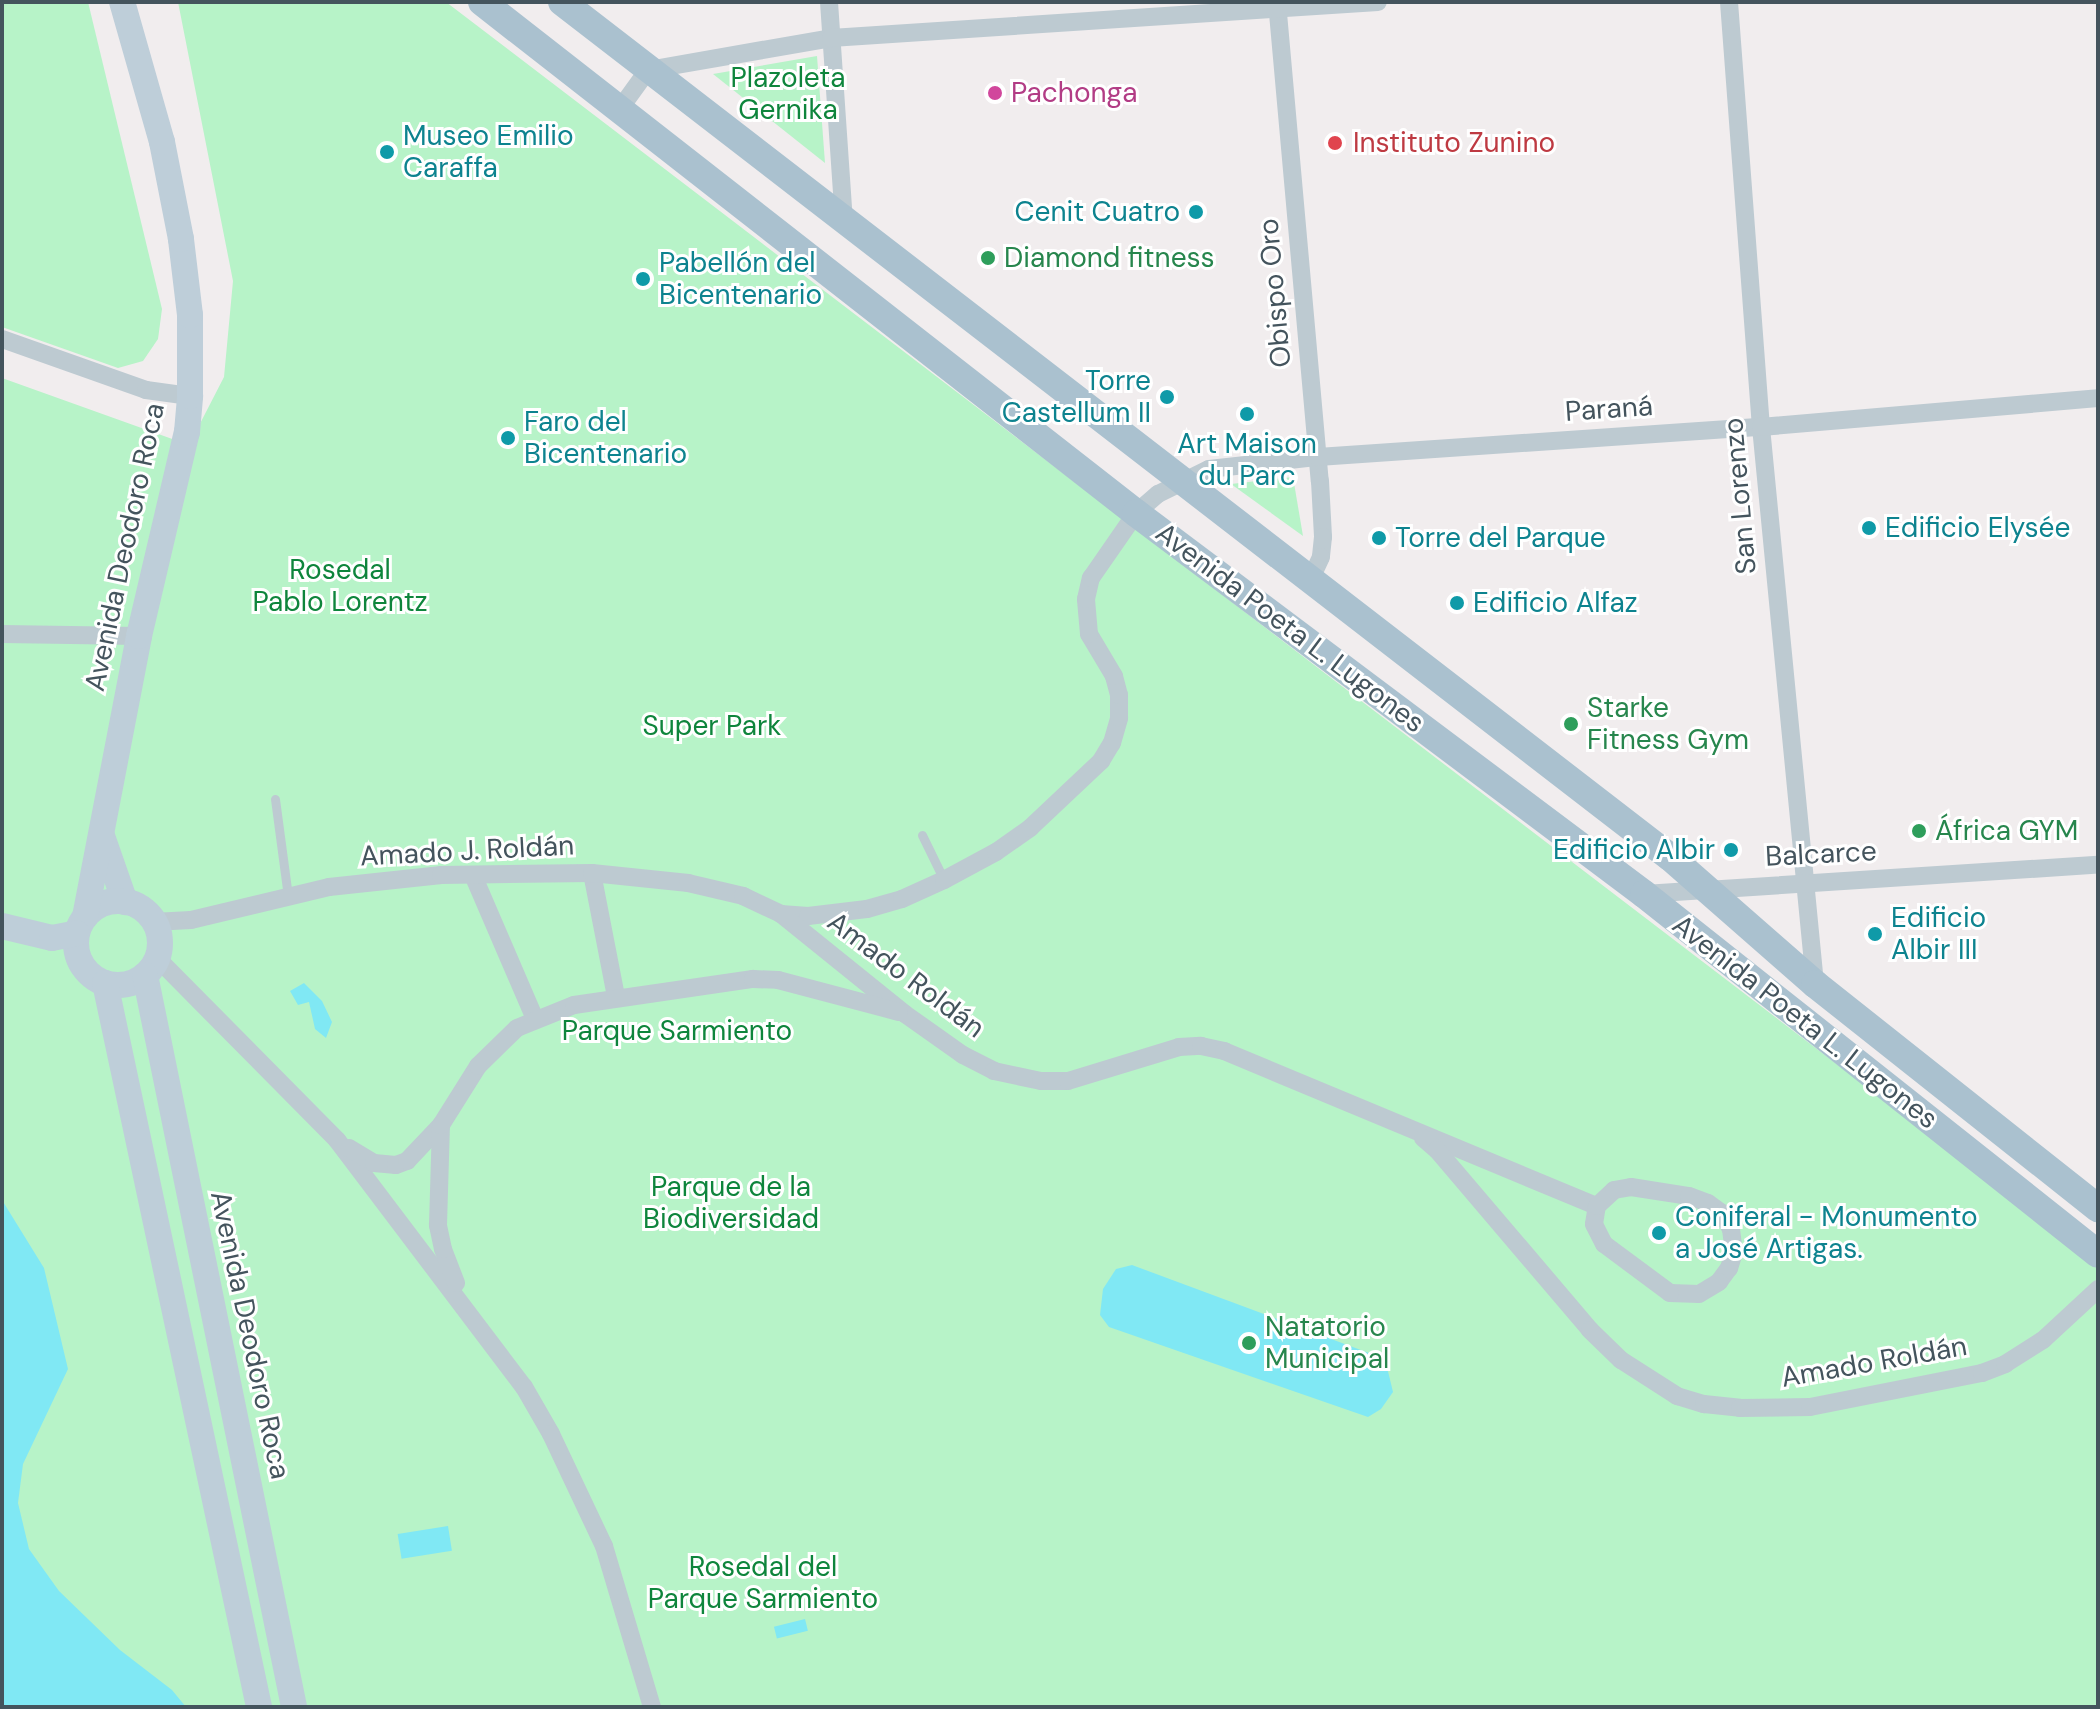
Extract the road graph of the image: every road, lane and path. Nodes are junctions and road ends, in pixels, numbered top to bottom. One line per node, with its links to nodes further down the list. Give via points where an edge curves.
1 (122, 2): 10 (main road, Avenida Deodoro Roca)
2 (131, 2): 10 (main road, Avenida Deodoro Roca)
3 (482, 2): 12 (main road, Avenida Poeta L. Lugones)
4 (562, 2): 11 (main road, Avenida Poeta L. Lugones)
5 (829, 2): 9 (street)
6 (1378, 2): 8 (street)
7 (1729, 2): 17 (street, San Lorenzo)
8 (1277, 5): 9 (street); 18 (street, Obispo Oro)
9 (831, 38): 11 (street); 13 (street)
10 (133, 44): 15 (main road, Avenida Deodoro Roca, via 162,142 181,239 190,315)
11 (648, 70): 12 (street); 13 (main road, Avenida Poeta L. Lugones)
12 (619, 110): 20 (main road, Avenida Poeta L. Lugones)
13 (844, 222): 19 (main road, Avenida Poeta L. Lugones)
14 (2, 339): 15 (street, via 146,390)
15 (190, 396): 23 (main road, Avenida Deodoro Roca, via 187,432)
16 (2098, 398): 17 (street, Paraná)
17 (1761, 427): 18 (street, Paraná); 31 (street, San Lorenzo)
18 (1318, 457): 19 (street, Paraná, via 1209,469); 21 (street, Obispo Oro, via 1323,537)
19 (1184, 481): 20 (street, Paraná); 21 (main road, Avenida Poeta L. Lugones)
20 (1136, 513): 30 (street, Paraná, via 1091,578 1086,599 1089,634 1119,695 1112,743 1101,761 1030,828); 33 (main road, Avenida Poeta L. Lugones)
21 (1311, 578): 32 (main road, Avenida Poeta L. Lugones)
22 (2, 634): 23 (street)
23 (139, 636): 25 (main road, Avenida Deodoro Roca)
24 (275, 799): 34 (lane)
25 (100, 828): 35 (main road); 38 (main road, Avenida Deodoro Roca)
26 (922, 835): 30 (lane)
27 (2098, 865): 31 (street, Balcarce)
28 (592, 873): 29 (street, Amado J. Roldán); 36 (street, Amado J. Roldán, via 688,883 743,896); 43 (street)
29 (473, 875): 34 (street, Amado J. Roldán, via 329,887); 45 (street)
30 (944, 880): 36 (street, Paraná, via 867,909)
31 (1804, 884): 32 (street, Balcarce); 42 (street, San Lorenzo)
32 (1707, 889): 33 (street, Balcarce); 42 (main road, Avenida Poeta L. Lugones)
33 (1644, 894): 51 (main road, Avenida Poeta L. Lugones)
34 (288, 896): 37 (street, Amado J. Roldán, via 191,920)
35 (125, 902): 37 (main road, via 146,912); 38 (main road, via 103,904)
36 (781, 914): 44 (street, Amado Roldán)
37 (153, 922): 40 (main road, via 160,946)
38 (81, 925): 39 (main road, via 52,938); 41 (main road, via 76,945 84,968)
39 (2, 926)
40 (151, 967): 41 (main road, via 119,985); 48 (street); 55 (main road, Avenida Deodoro Roca)
41 (105, 983): 54 (main road)
42 (1815, 984): 50 (main road, Avenida Poeta L. Lugones)
43 (616, 997): 44 (street, via 765,980); 45 (street, via 555,1009)
44 (905, 1014): 47 (street, Amado Roldán, via 963,1055 1013,1076 1068,1081 1158,1052 1201,1046)
45 (535, 1019): 46 (street, via 496,1044)
46 (441, 1125): 48 (street, via 407,1161 385,1166); 53 (street, via 438,1225)
47 (1411, 1129): 49 (street, Amado Roldán); 52 (street, Amado Roldán, via 1437,1150 1621,1360 1677,1396 1704,1404 1810,1407 1982,1373 2043,1340)
48 (337, 1140): 53 (street)
49 (1597, 1206): 49 (street, via 1609,1193 1625,1187 1708,1203 1731,1229 1732,1263 1704,1292 1670,1293 1604,1244 1594,1224)
50 (2098, 1208)
51 (2098, 1254)
52 (2098, 1289)
53 (465, 1305): 56 (street, via 524,1387 587,1507 604,1546)
54 (259, 1707)
55 (294, 1707)
56 (652, 1707)

